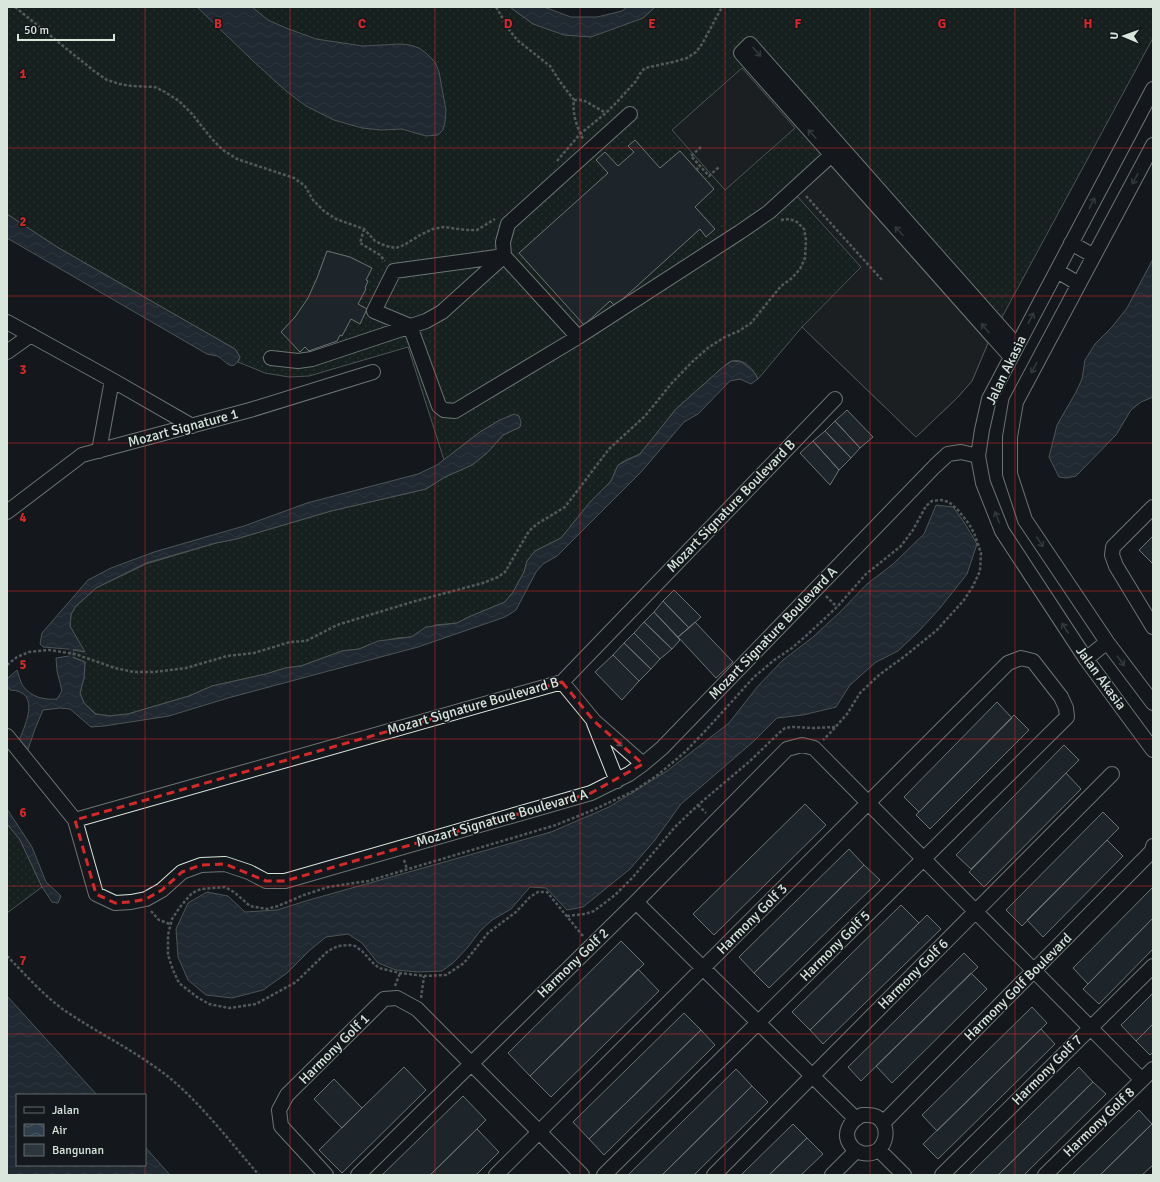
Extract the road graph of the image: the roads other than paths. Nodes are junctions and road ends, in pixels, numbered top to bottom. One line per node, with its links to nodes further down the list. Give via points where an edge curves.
1 (1153, 89): 5 (street, Jalan Akasia, one-way to 1)
2 (630, 114): 6 (street, via 508,224 503,242)
3 (1153, 144): 7 (street, Jalan Akasia, one-way to 7)
4 (836, 151): 4 (street, one-way to 4, via 741,53 750,44); 13 (street, via 769,212); 14 (street)
5 (1072, 243): 7 (street); 8 (street, Jalan Akasia)
6 (504, 256): 11 (street, via 442,312); 11 (street, via 394,270 374,311); 13 (street)
7 (1094, 256): 9 (street, Jalan Akasia)
8 (1057, 270): 9 (street); 14 (street, Jalan Akasia, one-way to 8)
9 (1079, 284): 26 (street, Jalan Akasia, one-way to 26, via 1016,402 1010,437 1010,474 1025,520)
10 (7, 322): 12 (street)
11 (410, 326): 13 (street, via 439,406 444,410 455,411); 16 (street, via 312,359 298,361)
12 (31, 335): 15 (street); 18 (street)
13 (578, 337)
14 (1014, 351): 22 (street, Jalan Akasia, via 988,399)
15 (7, 352)
16 (272, 358)
17 (373, 372): 20 (street, Mozart Signature 1)
18 (112, 380): 20 (street); 21 (street)
19 (835, 399): 28 (street, Mozart Signature Boulevard B)
20 (192, 426): 21 (street, Mozart Signature 1)
21 (98, 451): 24 (street, Mozart Signature 1, via 82,455)
22 (978, 456): 27 (street, Jalan Akasia, one-way to 22, via 1002,531 983,483); 34 (street, Mozart Signature Boulevard A, via 961,452 948,454 662,748)
23 (1153, 507): 25 (street, via 1113,547 1112,555)
24 (7, 512)
25 (1153, 627)
26 (1107, 642): 27 (street); 29 (street, Jalan Akasia, one-way to 29)
27 (1086, 659): 33 (street, Jalan Akasia)
28 (562, 682): 31 (street); 38 (street, Mozart Signature Boulevard B)
29 (1153, 703)
30 (1067, 718): 37 (street, Harmony Golf 3, via 1066,708 1060,697 1034,662 1021,658 1008,663); 40 (street, Harmony Golf 5)
31 (594, 721): 34 (street, one-way to 34); 36 (street)
32 (7, 736): 38 (street, Mozart Signature Boulevard A)
33 (1153, 750)
34 (643, 764): 36 (street, Mozart Signature Boulevard A)
35 (1112, 774): 42 (street, Harmony Golf 6)
36 (617, 781): 38 (street, Mozart Signature Boulevard A, via 591,793 286,881 266,882 249,872 225,864 201,865 182,872 162,890 146,899 131,902 115,903 96,894)
37 (868, 803): 40 (street); 41 (street, Harmony Golf 2, via 814,748 802,745 787,749); 44 (street, Harmony Golf 3)
38 (75, 820)
39 (1153, 849): 45 (street, Harmony Golf Boulevard)
40 (924, 859): 42 (street); 46 (street, Harmony Golf 5)
41 (636, 902): 44 (street); 48 (street, Harmony Golf 2)
42 (975, 912): 45 (street); 50 (street, Harmony Golf 6)
43 (1153, 966): 47 (street, Harmony Golf 7)
44 (703, 968): 46 (street); 54 (street, Harmony Golf 3)
45 (1034, 971): 47 (street); 53 (street, Harmony Golf Boulevard)
46 (758, 1023): 50 (street); 61 (street, Harmony Golf 5)
47 (1090, 1028): 51 (street); 65 (street, Harmony Golf 7)
48 (470, 1064): 54 (street); 57 (street, Harmony Golf 1, via 416,1009 397,998 384,999 287,1095 279,1110 281,1126); 58 (street, Harmony Golf 2)
49 (1153, 1069): 51 (street, Harmony Golf 8)
50 (812, 1076): 52 (street); 62 (street, Harmony Golf 6)
51 (1142, 1080): 66 (street, Harmony Golf 8)
52 (855, 1118): 53 (street, via 870,1114 878,1117); 56 (street, via 850,1123 847,1135 848,1141)
53 (883, 1123): 55 (street, via 885,1138)
54 (539, 1132): 59 (street, Harmony Golf 3); 60 (street)
55 (879, 1150): 56 (street, via 866,1154); 64 (street)
56 (856, 1151): 63 (street)
57 (326, 1175)
58 (358, 1175)
59 (496, 1175)
60 (582, 1175)
61 (604, 1175)
62 (714, 1175)
63 (832, 1175)
64 (904, 1175)
65 (942, 1175)
66 (1045, 1175)

